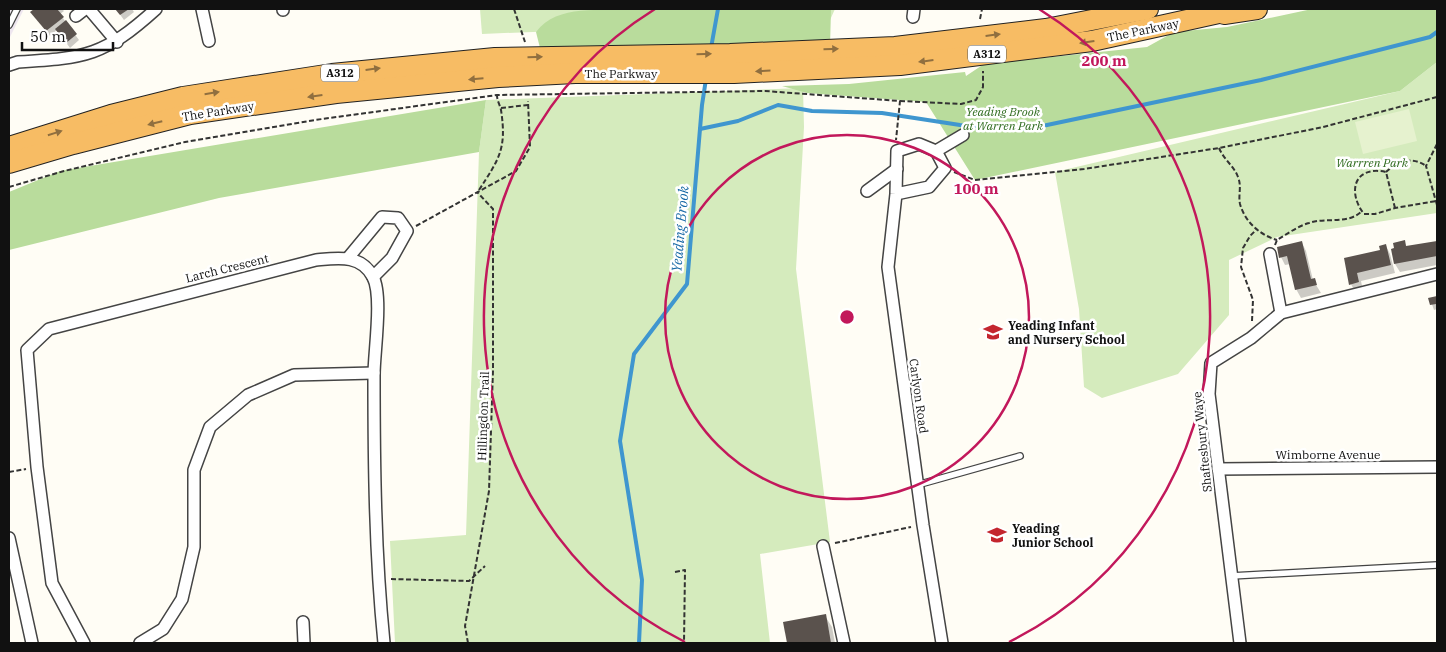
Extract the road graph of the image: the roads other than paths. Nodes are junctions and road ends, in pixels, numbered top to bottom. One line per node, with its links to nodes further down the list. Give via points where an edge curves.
1 (17, 9): 9 (lane)
2 (156, 9): 10 (street)
3 (202, 9): 11 (street)
4 (1148, 9): 14 (highway, The Parkway / A312, one-way to 4, via 895,47 1046,29)
5 (1237, 9): 8 (highway, The Parkway / A312)
6 (1257, 9): 8 (highway, A312)
7 (83, 11): 10 (street)
8 (1208, 16): 14 (highway, The Parkway / A312, one-way to 14, via 1092,41 909,63)
9 (9, 26)
10 (116, 42): 13 (street, via 85,56)
11 (209, 42)
12 (681, 64): 14 (highway, The Parkway / A312); 16 (highway, The Parkway / A312, one-way to 12, via 111,115 183,97 332,74 495,58); 18 (highway, The Parkway / A312, one-way to 18, via 336,93 190,114)
13 (9, 65)
14 (732, 72)
15 (963, 135): 17 (street)
16 (9, 148)
17 (936, 150): 19 (street, Carlyon Road, via 919,144 898,150); 21 (street, via 945,168 929,187)
18 (9, 163)
19 (897, 169): 20 (street); 21 (street, Carlyon Road)
20 (867, 191)
21 (896, 194): 31 (street, Carlyon Road, via 888,267)
22 (1270, 254): 26 (street)
23 (348, 258): 25 (street, via 362,264); 25 (street, via 382,217 398,218 407,231 392,258); 38 (street, Larch Crescent, via 316,260 49,329 28,350 37,467 52,583)
24 (1437, 274): 26 (street, Shaftesbury Waye)
25 (373, 277): 27 (street, via 377,292)
26 (1282, 313): 30 (street, Shaftesbury Waye, via 1251,338 1211,363 1209,394)
27 (374, 373): 39 (street, via 294,375 248,395 210,428 194,470 194,547 182,600 162,629); 41 (street, via 378,580)
28 (1020, 456): 31 (lane)
29 (1437, 467): 30 (street, Wimborne Avenue)
30 (1218, 469): 35 (street, Shaftesbury Waye)
31 (917, 485): 43 (street, Carlyon Road)
32 (9, 538): 37 (street)
33 (823, 546): 42 (street)
34 (1437, 565): 35 (lane)
35 (1231, 576): 44 (street, Shaftesbury Waye)
36 (303, 622): 40 (street)
37 (32, 643)
38 (84, 643)
39 (140, 643)
40 (304, 643)
41 (384, 643)
42 (844, 643)
43 (942, 643)
44 (1240, 643)

